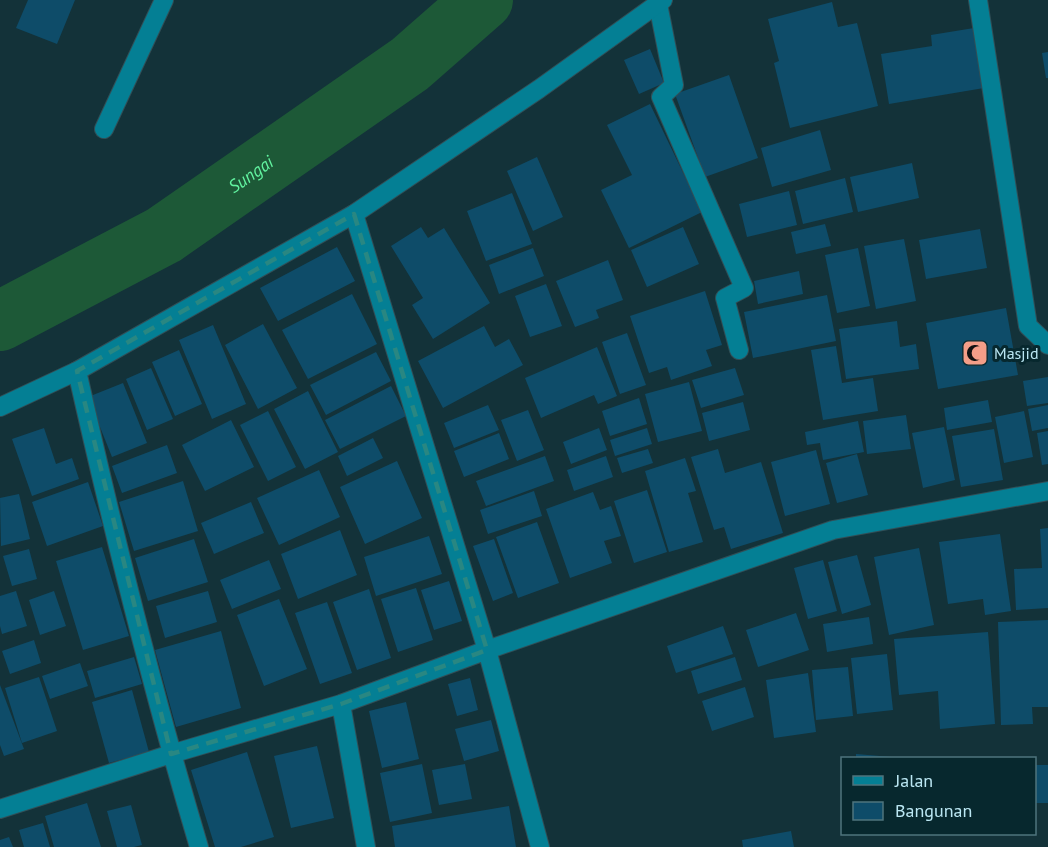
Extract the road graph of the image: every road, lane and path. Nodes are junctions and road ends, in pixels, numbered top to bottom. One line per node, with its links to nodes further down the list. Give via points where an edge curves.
1 (164, 0): 4 (street)
2 (978, 0): 6 (street, via 1028,326)
3 (661, 2): 5 (street); 7 (street, via 674,85 661,97 744,288 725,298)
4 (104, 129)
5 (354, 214): 8 (street); 11 (street)
6 (1048, 345)
7 (739, 350)
8 (77, 371): 9 (street); 13 (street, via 115,542)
9 (0, 407)
10 (1048, 490): 11 (street, via 833,530)
11 (487, 650): 12 (street); 17 (street)
12 (341, 704): 13 (street); 16 (street)
13 (171, 754): 14 (street); 15 (street)
14 (0, 809)
15 (199, 847)
16 (366, 847)
17 (540, 847)

